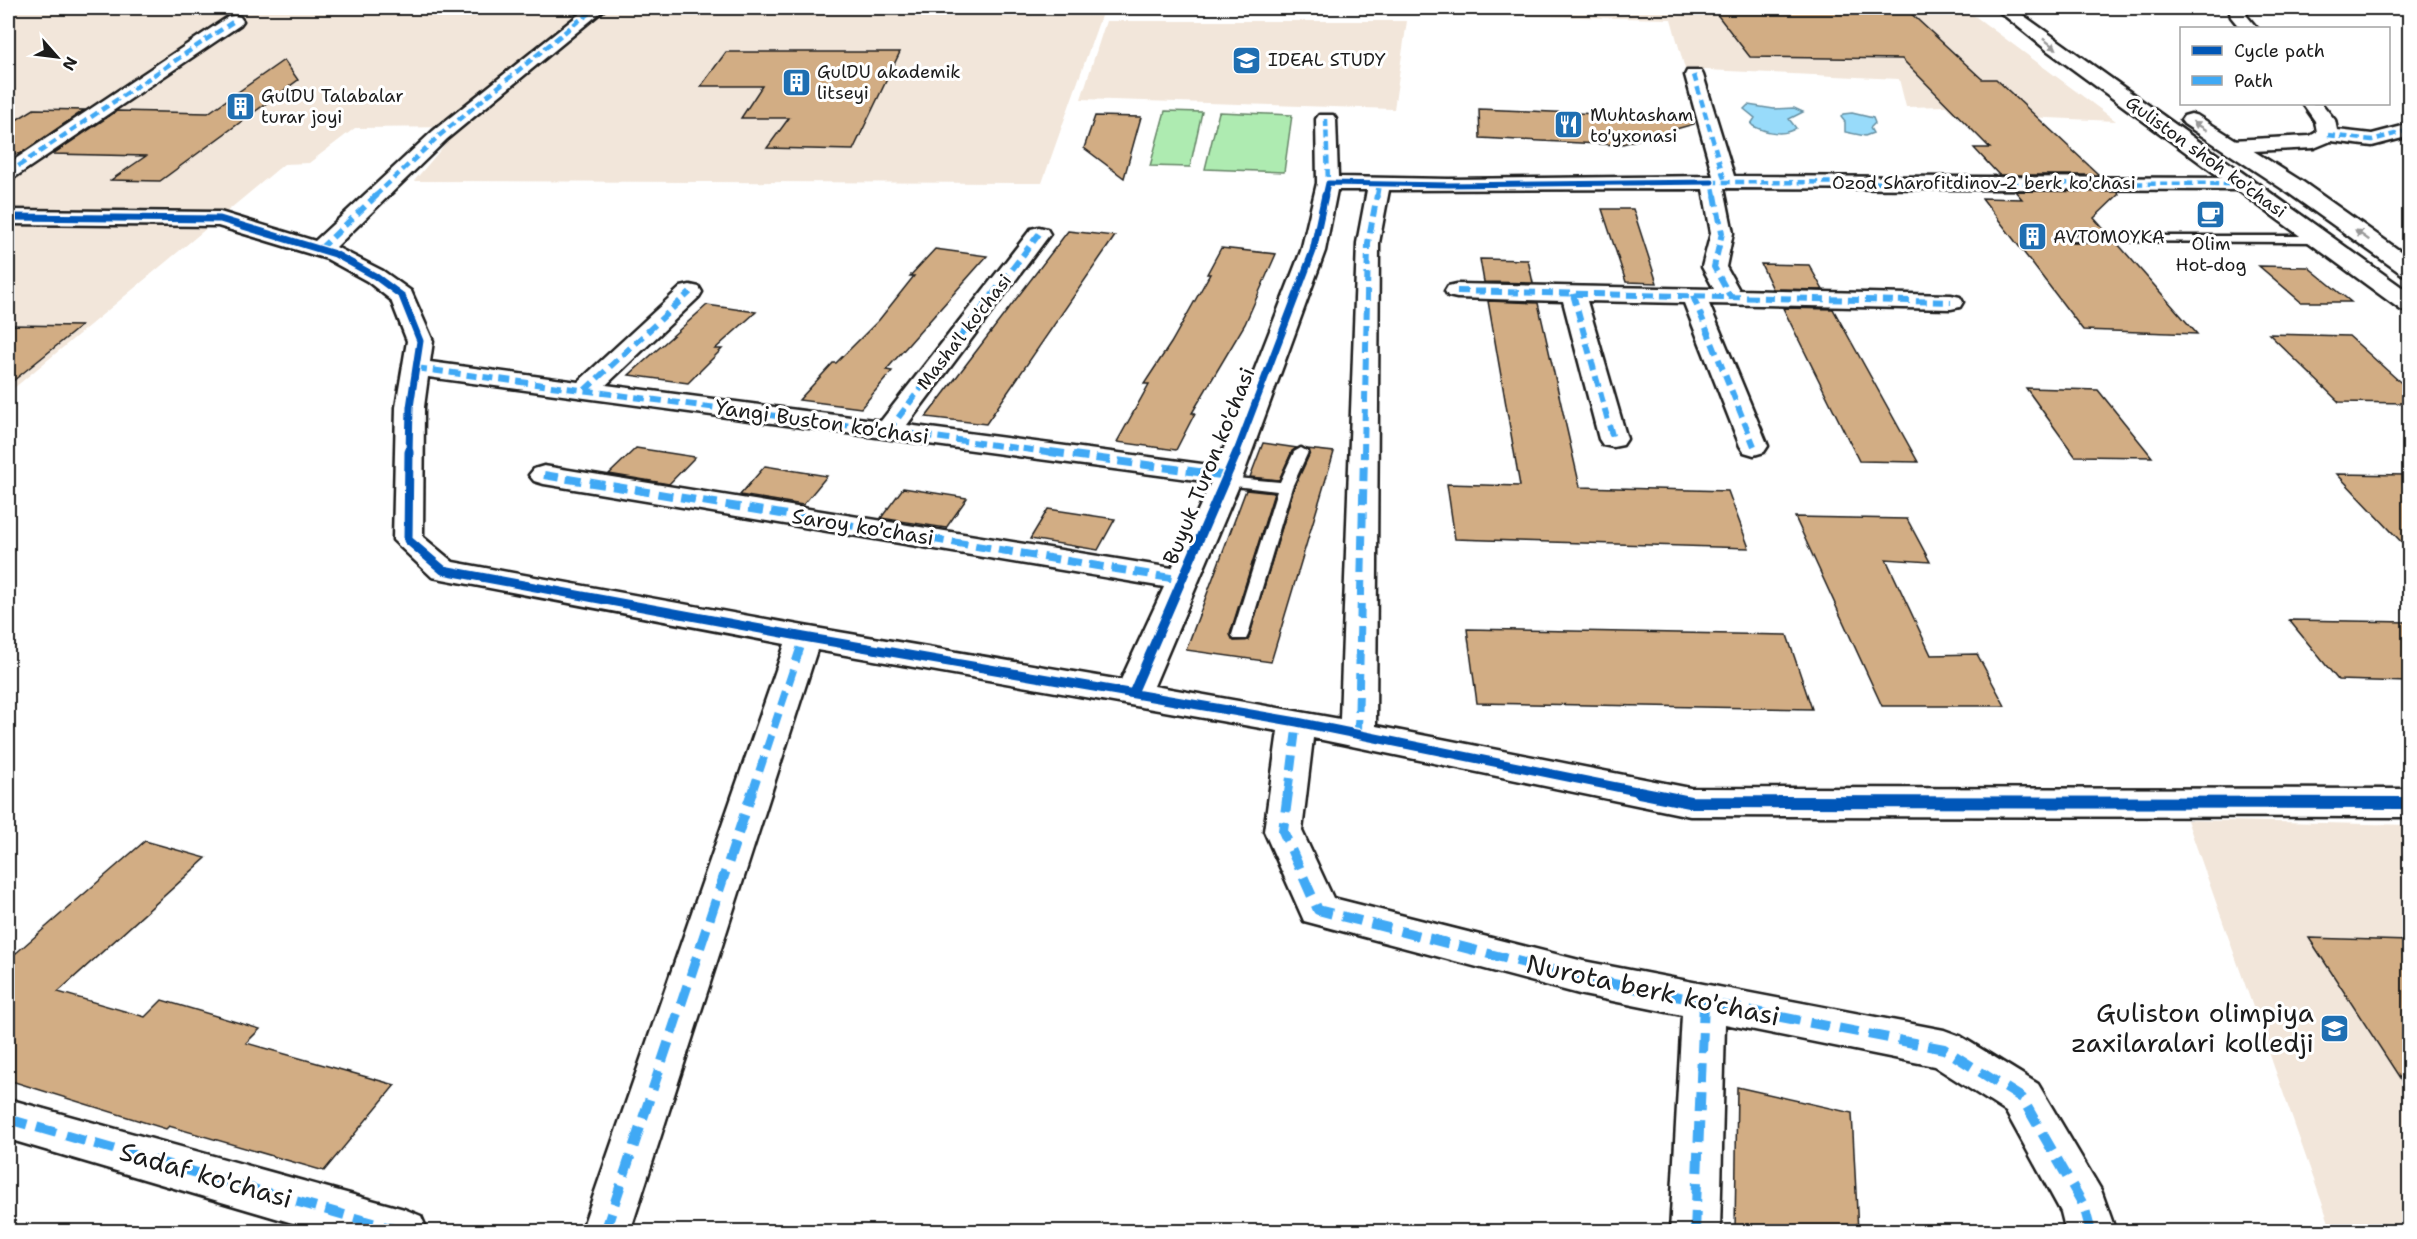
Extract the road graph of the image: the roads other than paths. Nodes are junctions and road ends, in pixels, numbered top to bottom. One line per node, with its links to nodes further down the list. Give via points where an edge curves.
1 (598, 8): 22 (street, via 440,135)
2 (2003, 8): 17 (street, Guliston shoh ko'chasi, one-way to 17)
3 (2029, 8): 12 (street, Guliston shoh ko'chasi, one-way to 3, via 2146,93)
4 (2237, 8): 6 (street)
5 (234, 21): 13 (street)
6 (2248, 27)
7 (1694, 75): 14 (street)
8 (2313, 105): 11 (street, via 2325,120)
9 (1326, 118): 15 (street, Buyuk Turon ko'chasi)
10 (2409, 130): 11 (street, via 2372,140)
11 (2328, 135): 12 (street, via 2314,142)
12 (2232, 146): 23 (street, Guliston shoh ko'chasi, one-way to 12)
13 (8, 172)
14 (1719, 182): 16 (street, Ozod Sharofitdinov-2 berk ko'chasi); 17 (street, Ozod Sharofitdinov-2 berk ko'chasi); 28 (street, via 1722,233 1714,267)
15 (1328, 183): 16 (street, Ozod Sharofitdinov-2 berk ko'chasi); 38 (street, Buyuk Turon ko'chasi, via 1313,251)
16 (1379, 184): 45 (street, via 1368,243)
17 (2244, 184): 21 (street, Guliston shoh ko'chasi)
18 (8, 217): 22 (street, via 220,219)
19 (1039, 234): 33 (street, Masha'l ko'chasi)
20 (2077, 238): 21 (lane)
21 (2319, 239): 30 (street, Guliston shoh ko'chasi)
22 (320, 249): 31 (street, via 375,276 402,296 420,341)
23 (2409, 270)
24 (1457, 291): 26 (street)
25 (690, 292): 32 (street)
26 (1574, 294): 27 (street); 34 (street)
27 (1694, 296): 28 (street); 35 (street)
28 (1731, 298): 29 (street)
29 (1950, 302)
30 (2409, 305)
31 (416, 368): 32 (street, Yangi Buston ko'chasi); 42 (street, via 410,407 408,540 444,570)
32 (585, 390): 33 (street, Yangi Buston ko'chasi)
33 (888, 430): 38 (street, Yangi Buston ko'chasi)
34 (1613, 439)
35 (1754, 446)
36 (1301, 452): 39 (lane)
37 (544, 475): 40 (street, Saroy ko'chasi)
38 (1227, 478): 39 (lane); 40 (street, Buyuk Turon ko'chasi)
39 (1285, 487): 41 (lane)
40 (1183, 580): 43 (street, Buyuk Turon ko'chasi)
41 (1240, 635)
42 (804, 637): 43 (street); 50 (street)
43 (1133, 693): 44 (street)
44 (1297, 722): 45 (street); 47 (street, Nurota berk ko'chasi, via 1283,831 1318,910 1583,978)
45 (1358, 734): 46 (street, via 1690,802)
46 (2409, 803)
47 (1704, 1002): 51 (street); 52 (street, Nurota berk ko'chasi, via 1944,1049 2022,1098 2084,1206)
48 (8, 1119): 49 (street, Sadaf ko'chasi)
49 (404, 1232)
50 (605, 1232)
51 (1695, 1232)
52 (2091, 1232)

